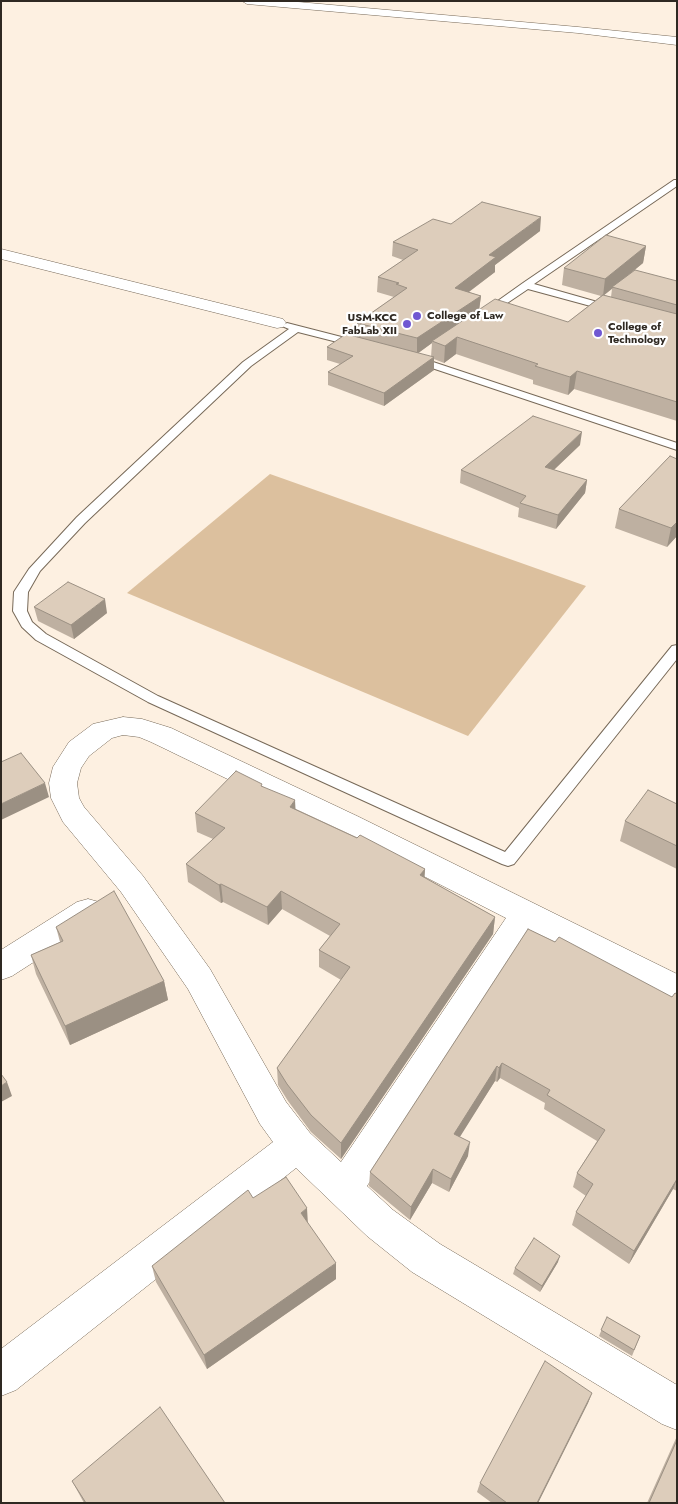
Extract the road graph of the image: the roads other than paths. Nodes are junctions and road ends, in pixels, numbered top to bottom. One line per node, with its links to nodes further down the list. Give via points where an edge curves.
1 (247, 1): 2 (street)
2 (677, 41)
3 (677, 182): 5 (lane)
4 (1, 254): 8 (street)
5 (526, 285): 6 (lane); 7 (lane)
6 (620, 312)
7 (480, 317)
8 (278, 323): 9 (lane)
9 (297, 328): 10 (lane); 13 (lane, via 247,364 81,520 35,569 21,592 20,611 26,624 41,637 153,699 508,860)
10 (372, 348)
11 (418, 358): 12 (lane)
12 (677, 447)
13 (677, 649)
14 (132, 884): 15 (street, via 73,814 65,798 63,783 67,767 79,749 103,732 123,726 161,734); 16 (street); 18 (street, via 199,979 273,1113)
15 (527, 913): 17 (street); 19 (street)
16 (1, 967)
17 (677, 990)
18 (298, 1145): 19 (street); 20 (street)
19 (342, 1190): 21 (street, via 426,1258)
20 (1, 1375)
21 (677, 1409)

